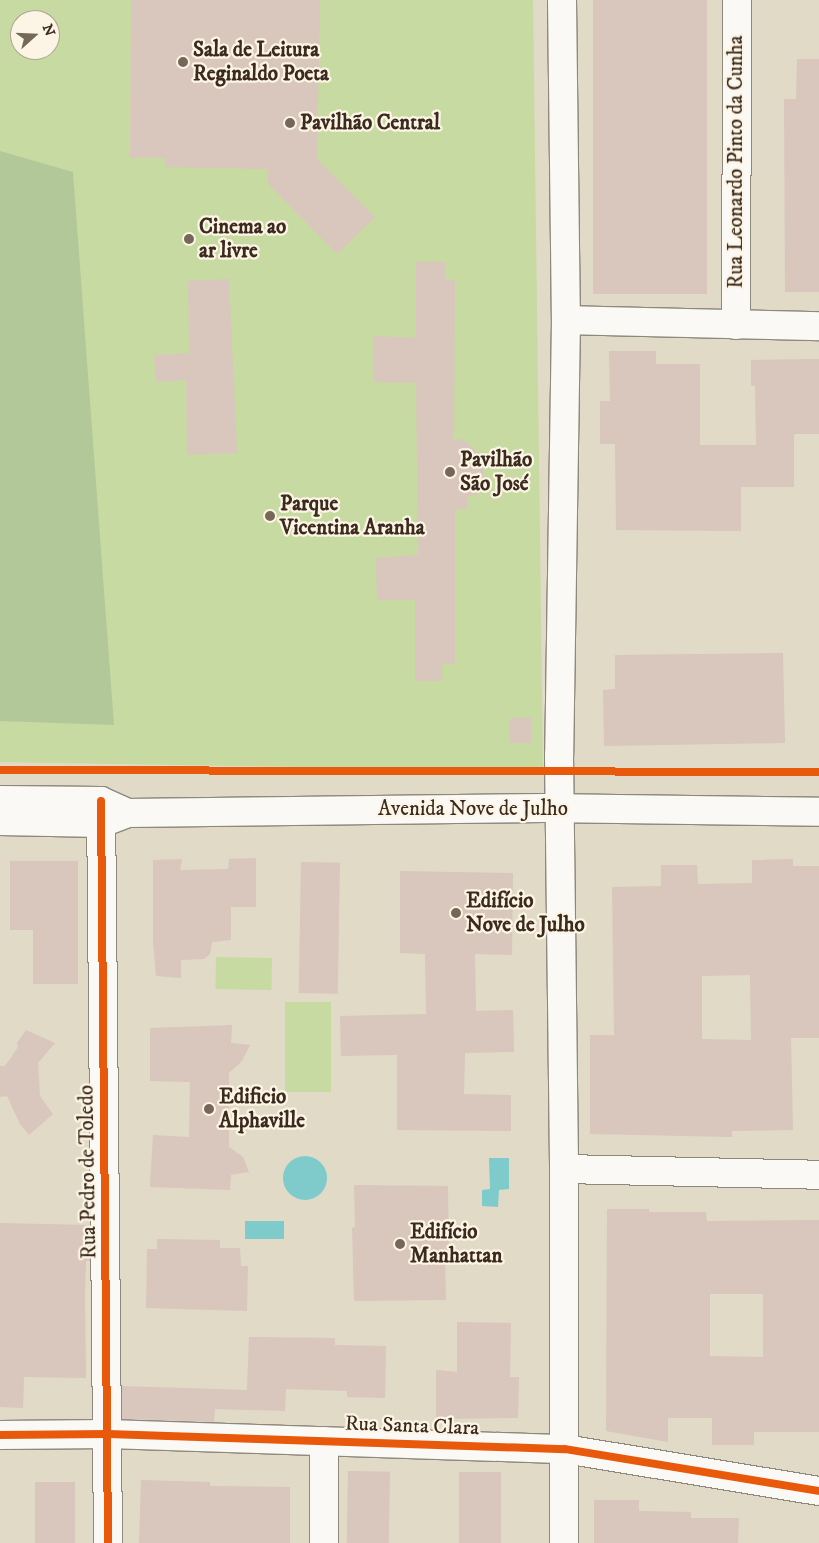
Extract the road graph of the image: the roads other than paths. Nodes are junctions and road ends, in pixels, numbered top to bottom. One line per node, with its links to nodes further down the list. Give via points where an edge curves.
1 (562, 0): 3 (street)
2 (737, 0): 4 (street, Rua Leonardo Pinto da Cunha)
3 (566, 320): 4 (street); 7 (street)
4 (736, 325): 5 (street)
5 (819, 326)
6 (0, 800): 8 (street, Avenida Nove de Julho)
7 (560, 808): 8 (street, Avenida Nove de Julho); 9 (street, Avenida Nove de Julho); 11 (street)
8 (101, 812): 10 (street, Avenida Nove de Julho); 13 (street, Rua Pedro de Toledo)
9 (819, 812)
10 (0, 821)
11 (564, 1169): 12 (street); 16 (street)
12 (819, 1175)
13 (108, 1434): 14 (street, Rua Santa Clara); 15 (street, Rua Santa Clara); 18 (street, Rua Pedro de Toledo)
14 (0, 1435)
15 (324, 1441): 16 (street, Rua Santa Clara); 19 (street)
16 (565, 1449): 17 (street, Rua Santa Clara); 20 (street)
17 (819, 1491)
18 (108, 1543)
19 (324, 1543)
20 (564, 1543)

